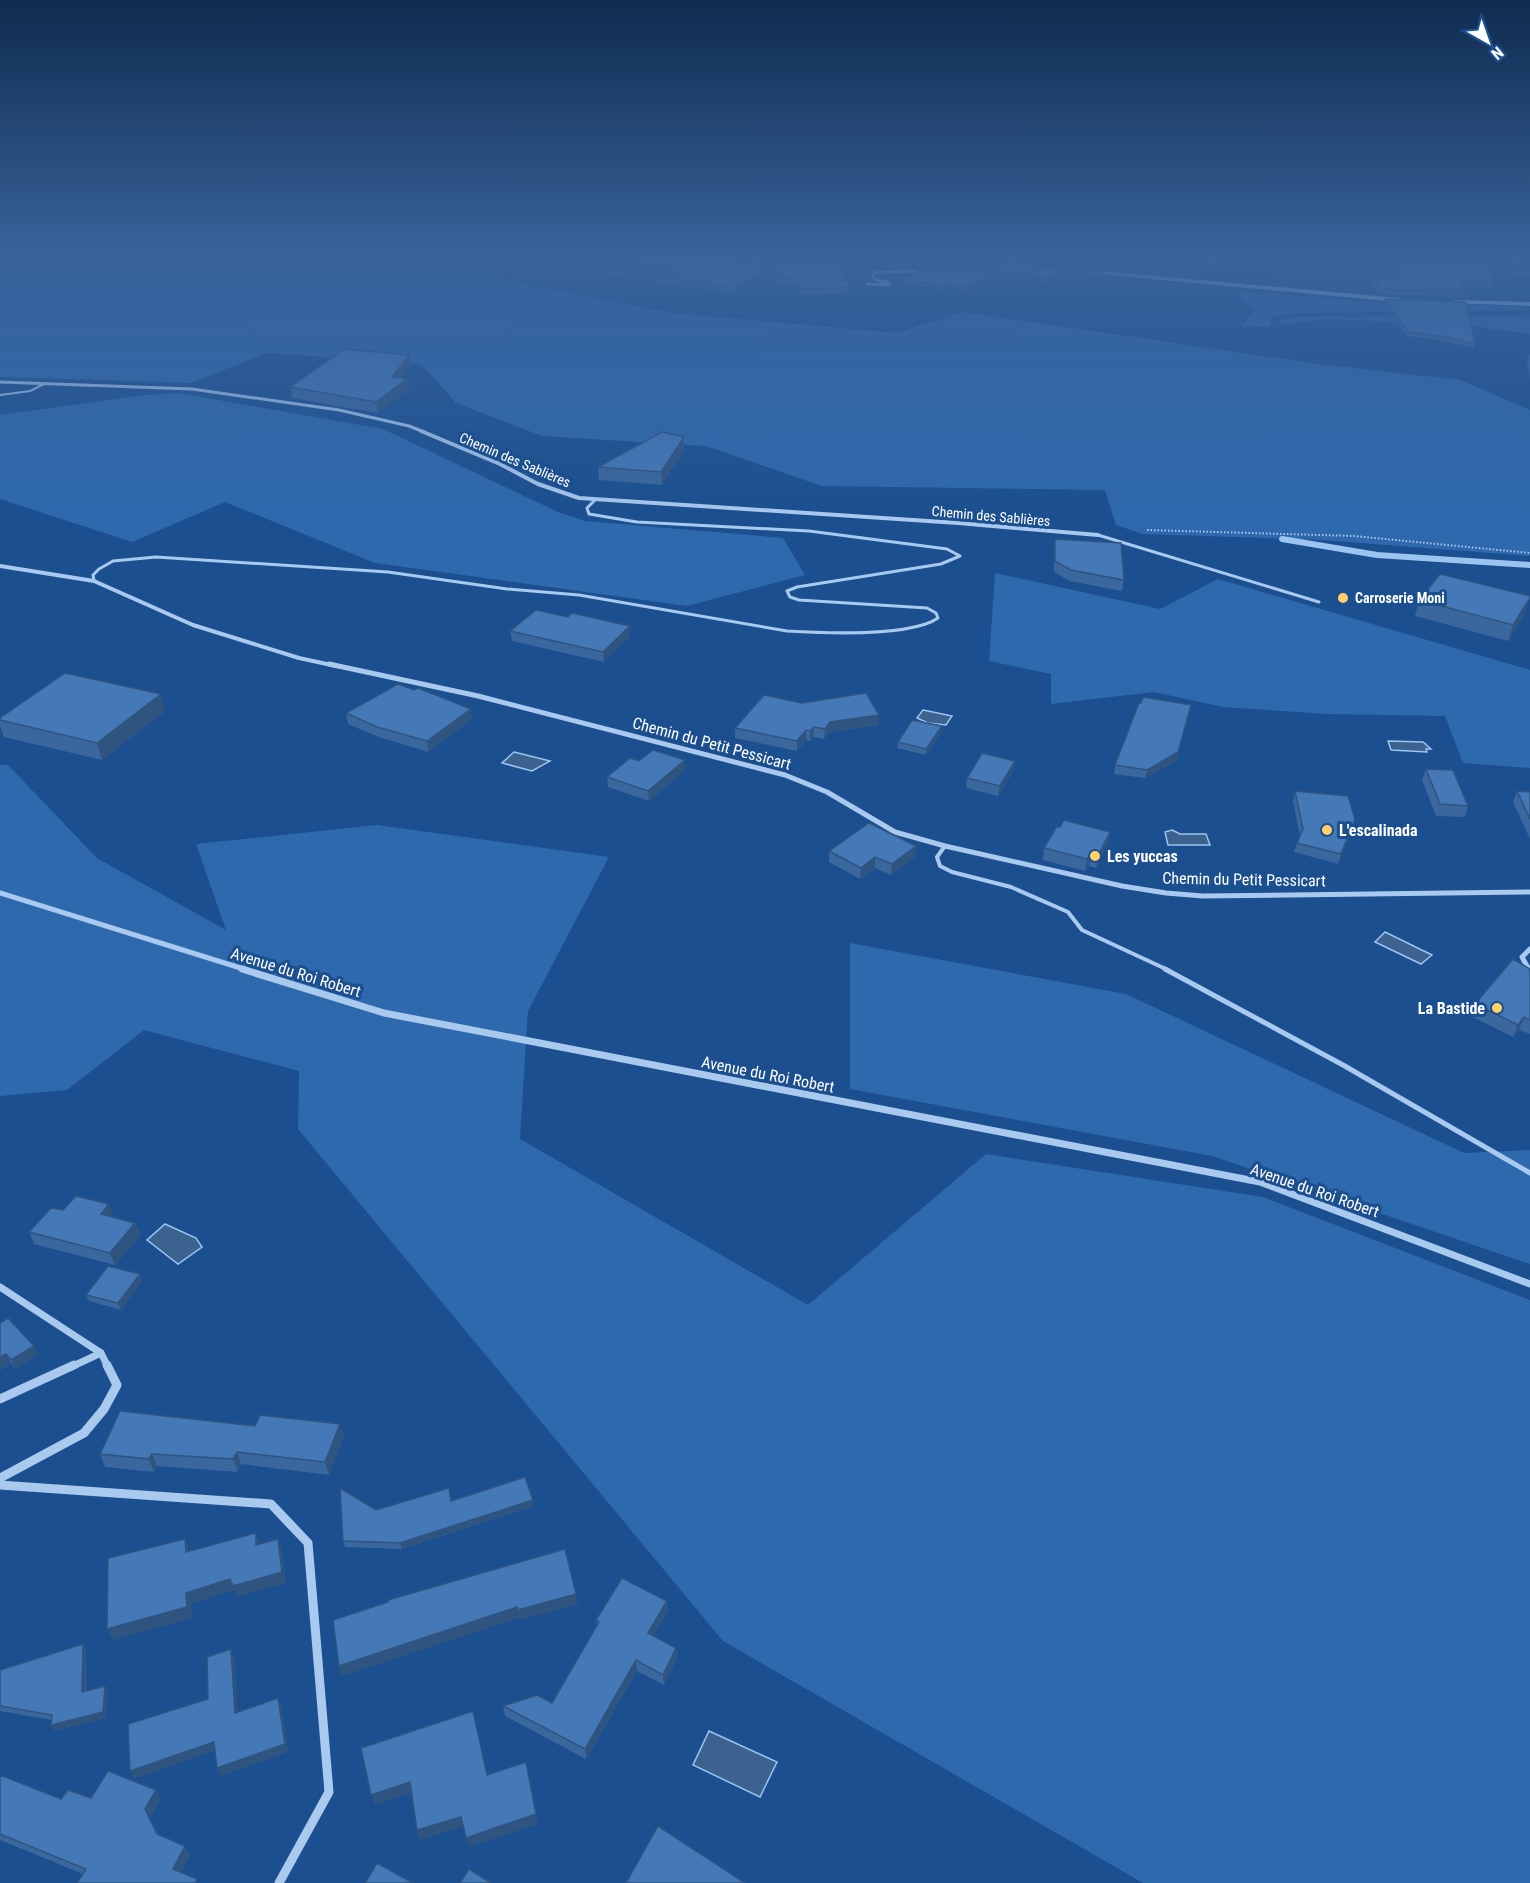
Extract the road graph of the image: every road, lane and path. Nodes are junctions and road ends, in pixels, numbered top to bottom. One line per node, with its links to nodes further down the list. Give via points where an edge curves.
1 (0, 382): 2 (street, Chemin des Sablières)
2 (44, 384): 3 (lane, via 30,391); 4 (street, Chemin des Sablières, via 192,389 339,410 410,426 538,483)
3 (0, 395)
4 (595, 500): 6 (street, Chemin des Sablières); 9 (lane, via 587,508 589,514 606,518 844,535 947,549 960,556 941,564 787,591 789,597 799,600 927,608 938,618 916,628 822,633 787,631 579,595 388,572 156,557 106,564 93,575)
5 (1142, 529): 7 (path, via 1354,536)
6 (1098, 535): 10 (lane)
7 (1530, 553)
8 (0, 566): 9 (street, Chemin du Petit Pessicart)
9 (94, 581): 11 (street, Chemin du Petit Pessicart, via 193,625 298,658 478,696 785,775 827,792 896,832)
10 (1319, 602)
11 (945, 846): 12 (street, Chemin du Petit Pessicart, via 1122,886 1203,896); 16 (lane, via 937,857 940,866 1011,887 1068,912 1082,930 1180,976)
12 (1530, 892)
13 (0, 893): 17 (street, Avenue du Roi Robert, via 384,1013 1260,1182)
14 (1530, 949): 15 (street, via 1522,957)
15 (1530, 972)
16 (1530, 1173)
17 (1530, 1284)
18 (0, 1287): 19 (street)
19 (101, 1353): 20 (street); 21 (street, via 117,1385 104,1409 84,1433)
20 (0, 1399)
21 (0, 1478)
22 (0, 1485): 23 (street, via 271,1504 308,1543 329,1792)
23 (279, 1883)

